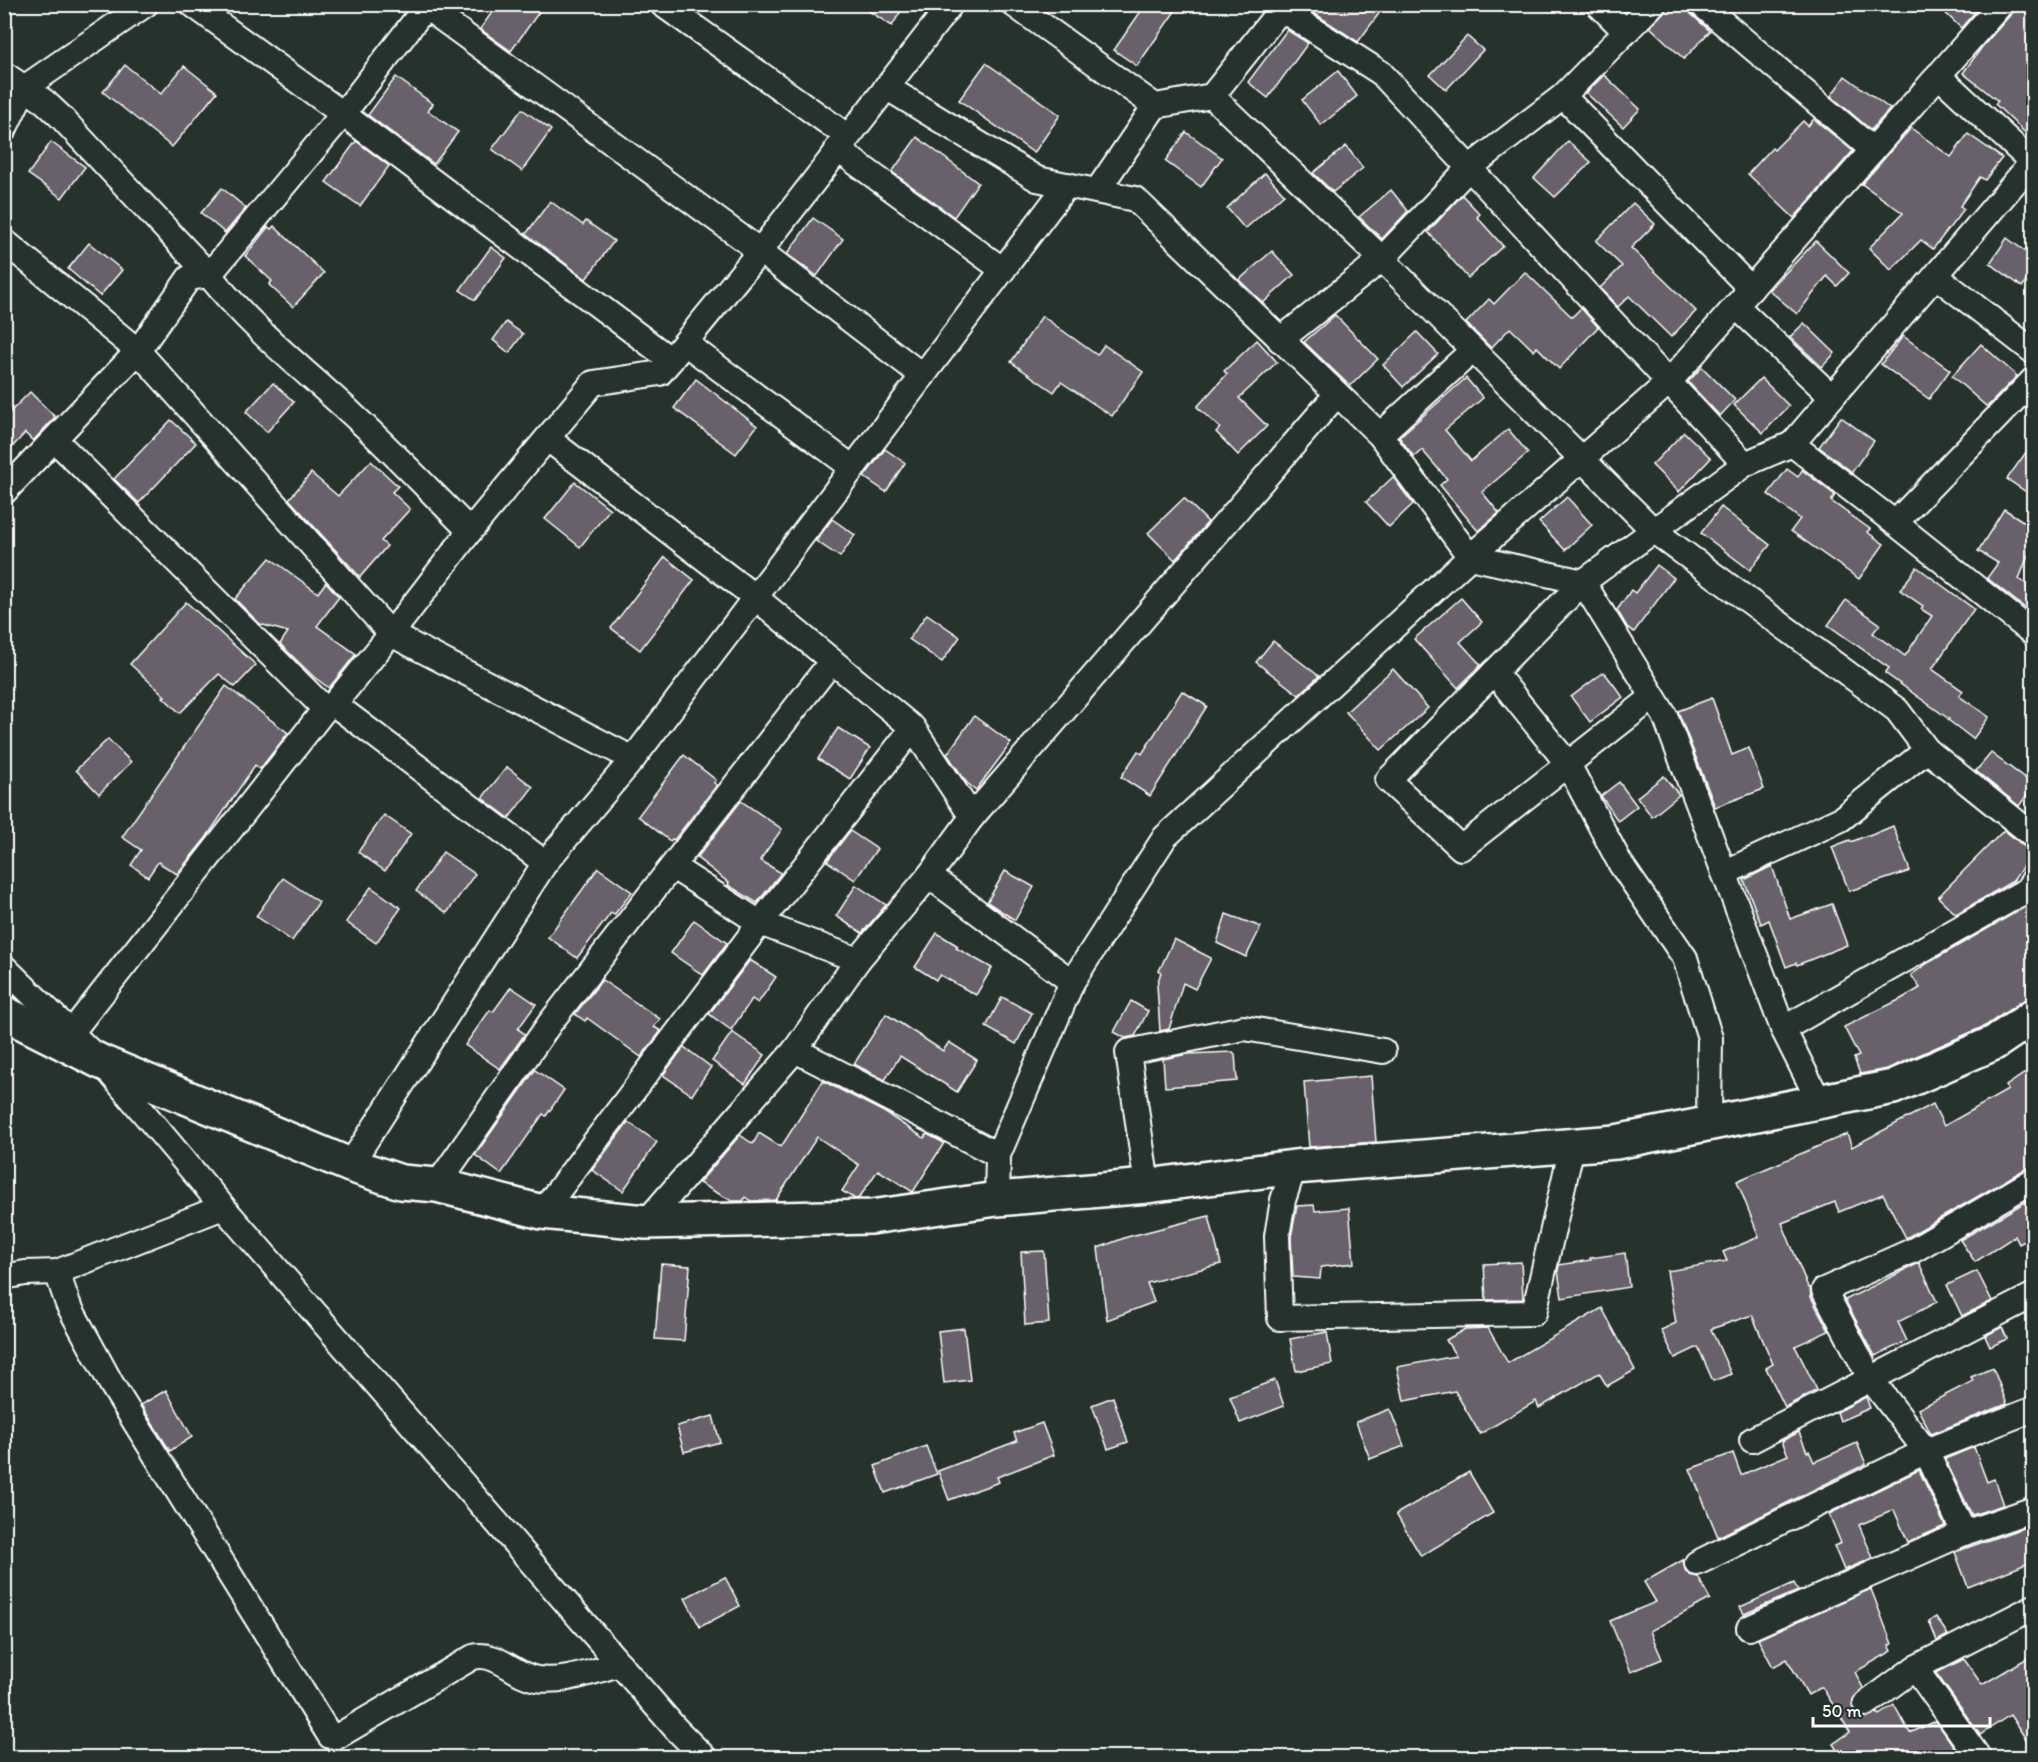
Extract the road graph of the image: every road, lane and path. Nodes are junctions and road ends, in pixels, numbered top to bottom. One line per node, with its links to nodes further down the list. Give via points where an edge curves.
1 (146, 4): 14 (street)
2 (192, 4): 19 (street)
3 (662, 4): 21 (street)
4 (951, 4): 15 (street)
5 (1013, 4): 18 (street)
6 (1598, 4): 12 (street)
7 (1653, 4): 12 (street)
8 (1701, 4): 22 (street)
9 (2001, 4): 13 (street)
10 (425, 5): 19 (street); 28 (street)
11 (1277, 7): 16 (street); 24 (street, via 1381,73)
12 (1626, 32): 17 (street)
13 (1938, 75): 22 (street); 23 (street)
14 (14, 81): 20 (street); 31 (street, via 60,116)
15 (886, 87): 21 (street); 25 (street, via 1037,179)
16 (1212, 96): 18 (street); 29 (street)
17 (1563, 96): 24 (street); 33 (street)
18 (1155, 106): 26 (street)
19 (343, 114): 31 (street); 37 (street)
20 (4, 130)
21 (842, 143): 28 (street); 30 (street)
22 (1873, 150): 33 (street)
23 (2033, 162): 32 (street)
24 (1470, 168): 29 (street); 41 (street)
25 (1067, 185): 26 (street); 30 (street)
26 (1097, 192): 34 (street, via 1135,200)
27 (4, 241): 36 (street)
28 (760, 251): 37 (street); 39 (street)
29 (1382, 259): 34 (street); 35 (street)
30 (1003, 270): 39 (street)
31 (209, 274): 36 (street, via 189,279); 53 (street, via 259,331 354,416)
32 (1936, 276): 38 (street); 43 (street)
33 (1743, 297): 41 (street); 43 (street)
34 (1280, 340): 42 (street)
35 (1473, 350): 44 (street); 48 (street)
36 (138, 351): 46 (street); 58 (street)
37 (678, 351): 45 (street, via 660,374 593,383); 50 (street)
38 (2034, 352)
39 (923, 376): 50 (street)
40 (2033, 380): 52 (street)
41 (1669, 382): 48 (street); 49 (street)
42 (1337, 394): 44 (street); 68 (street)
43 (1832, 398): 47 (street)
44 (1380, 435): 55 (street)
45 (548, 439): 53 (street); 57 (street)
46 (55, 440): 51 (street); 63 (street)
47 (1792, 444): 49 (street); 52 (street)
48 (1582, 459): 54 (street); 55 (street)
49 (1745, 464): 54 (street)
50 (853, 468): 57 (street)
51 (4, 492)
52 (1895, 524): 59 (street)
53 (470, 531): 58 (street)
54 (1654, 531): 56 (street); 65 (street, via 1897,710)
55 (1470, 556): 56 (street); 78 (street, via 1165,837)
56 (1583, 582): 61 (street); 62 (street)
57 (755, 597): 60 (street); 66 (street)
58 (391, 634): 63 (street); 66 (street)
59 (2034, 634)
60 (832, 661): 64 (street); 71 (street)
61 (1494, 672): 67 (street); 67 (street, via 1388,780 1461,848)
62 (1653, 697): 67 (street); 72 (street, via 1665,716)
63 (329, 706): 70 (street); 82 (street)
64 (913, 728): 68 (street); 75 (street)
65 (1927, 750): 69 (street); 72 (street, via 1841,819)
66 (633, 759): 70 (street)
67 (1568, 764): 87 (street, via 1620,863 1685,958 1710,1038)
68 (972, 817): 73 (street)
69 (2034, 836)
70 (546, 863): 90 (street)
71 (673, 867): 75 (street); 93 (street, via 550,1023)
72 (1724, 873): 81 (street)
73 (929, 876): 76 (street); 78 (street)
74 (2034, 879): 81 (street, via 2027,890)
75 (760, 922): 76 (street); 97 (street)
76 (858, 960): 83 (street)
77 (4, 967): 82 (street)
78 (1072, 982): 89 (street)
79 (4, 1013): 85 (main road)
80 (2034, 1016): 86 (main road, via 1994,1043 1893,1087)
81 (1783, 1029): 86 (street)
82 (70, 1033): 85 (street)
83 (795, 1050): 89 (street); 98 (street)
84 (1383, 1051): 94 (street, via 1244,1028 1128,1052)
85 (101, 1062): 90 (main road); 96 (street)
86 (1819, 1101): 87 (main road)
87 (1712, 1124): 88 (main road)
88 (1572, 1146): 91 (main road); 91 (street, via 1534,1313 1280,1318 1277,1236)
89 (998, 1155): 95 (street)
90 (350, 1165): 93 (main road, via 401,1182)
91 (1294, 1167): 94 (main road)
92 (2034, 1180): 102 (street, via 1914,1250 1824,1290)
93 (437, 1185): 97 (main road)
94 (1147, 1186): 95 (main road)
95 (998, 1199): 98 (main road, via 871,1217)
96 (223, 1207): 99 (street); 111 (street)
97 (542, 1212): 98 (main road)
98 (646, 1222)
99 (57, 1272): 100 (street); 111 (street, via 68,1304 112,1385 330,1736 338,1736 473,1657 486,1656 527,1677 544,1680)
100 (4, 1277)
101 (2034, 1295): 102 (street)
102 (1870, 1378): 104 (street); 105 (street)
103 (2034, 1409): 105 (street)
104 (1752, 1440)
105 (1926, 1451): 107 (street); 108 (street)
106 (2034, 1509): 107 (street)
107 (1964, 1533): 110 (street)
108 (1697, 1563)
109 (2034, 1607): 112 (street)
110 (1749, 1628)
111 (620, 1664): 114 (street)
112 (1915, 1668): 113 (street); 115 (street)
113 (1866, 1704)
114 (705, 1758)
115 (1978, 1758)

